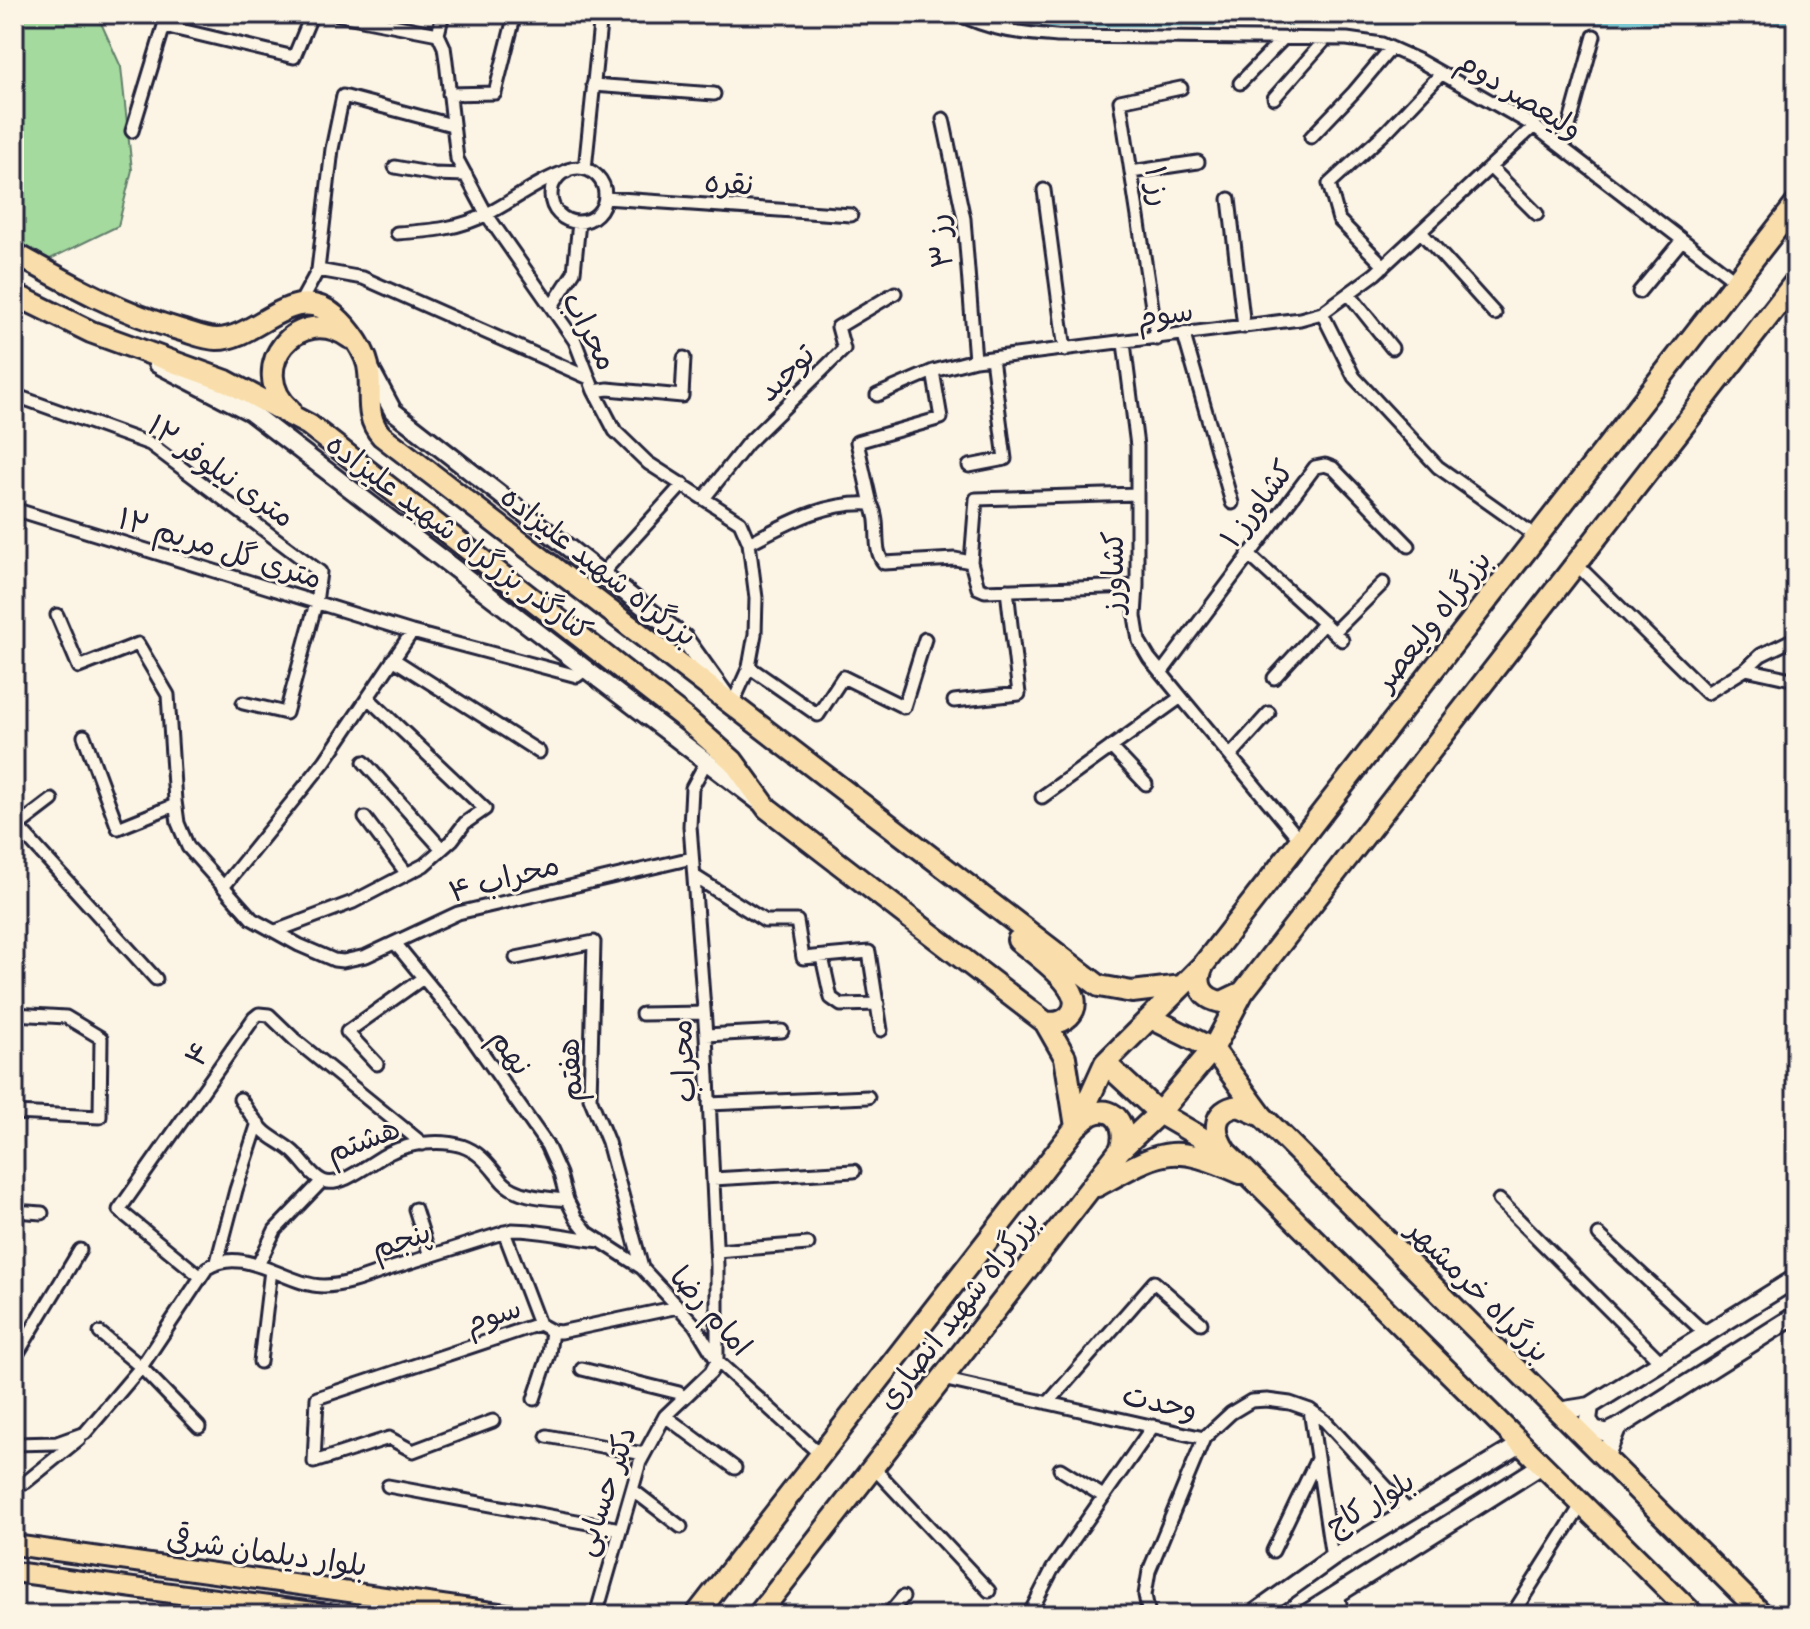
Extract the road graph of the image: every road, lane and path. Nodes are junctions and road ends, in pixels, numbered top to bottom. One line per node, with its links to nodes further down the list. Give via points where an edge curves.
1 (312, 14): 22 (street, via 294,57 164,26)
2 (336, 14): 7 (street)
3 (443, 14): 7 (street)
4 (515, 14): 16 (street, via 495,93)
5 (601, 14): 14 (street)
6 (959, 14): 9 (street, ولیعصر دوم, via 984,26 1042,35)
7 (438, 34): 16 (street, محراب)
8 (1594, 36): 24 (street)
9 (1282, 40): 10 (street, ولیعصر دوم); 13 (street)
10 (1325, 40): 11 (street, ولیعصر دوم); 18 (street)
11 (1391, 48): 12 (street, ولیعصر دوم); 23 (street)
12 (1441, 74): 21 (street, ولیعصر دوم); 44 (street, via 1329,184 1339,220)
13 (1240, 83)
14 (593, 85): 17 (street); 28 (street)
15 (1181, 88): 30 (street, رز ۱, via 1120,101)
16 (449, 94): 20 (street, محراب)
17 (714, 94)
18 (1274, 98)
19 (943, 119): 66 (street, رز ۳, via 964,219)
20 (452, 125): 31 (street, محراب, via 457,159); 45 (street, via 343,96)
21 (1534, 126): 24 (street, ولیعصر دوم); 27 (street, سوم)
22 (132, 131)
23 (1311, 137)
24 (1563, 148): 42 (street, ولیعصر دوم)
25 (1198, 162): 30 (street)
26 (395, 167): 31 (street)
27 (1490, 167): 36 (street); 40 (street, سوم)
28 (585, 169): 29 (street); 33 (street, via 602,183)
29 (567, 171): 37 (street); 39 (street, via 553,183 551,202 565,219)
30 (1131, 172): 59 (street, رز ۱)
31 (466, 175): 37 (street, محراب)
32 (1044, 190): 62 (street)
33 (605, 198): 38 (street, نقره); 39 (street, via 596,214)
34 (1229, 199): 56 (street)
35 (1796, 204): 46 (highway, بزرگراه ولیعصر)
36 (1537, 214)
37 (487, 215): 41 (street, via 447,230); 53 (street, محراب)
38 (851, 215)
39 (579, 222): 53 (street, via 574,272)
40 (1421, 232): 44 (street, سوم); 55 (street)
41 (397, 233)
42 (1682, 240): 46 (street, ولیعصر دوم); 48 (street)
43 (14, 253): 52 (highway, via 109,303 210,339 236,335)
44 (1384, 266): 50 (street, سوم)
45 (318, 270): 52 (street); 68 (street, via 363,278)
46 (1736, 281): 80 (highway, بزرگراه ولیعصر)
47 (1796, 281): 85 (highway)
48 (1639, 292)
49 (895, 293): 76 (street, توحید, via 838,327 844,349 747,444)
50 (1349, 294): 54 (street, سوم); 61 (street)
51 (18, 296): 58 (highway)
52 (299, 305): 63 (highway, via 333,314)
53 (552, 306): 68 (street, محراب, via 575,341)
54 (1322, 313): 56 (street, سوم); 80 (street, via 1354,377 1438,467)
55 (1495, 314)
56 (1244, 327): 57 (street, سوم)
57 (1184, 335): 59 (street, سوم); 77 (street)
58 (102, 336): 72 (highway, via 215,377); 98 (main road, کنارگذر بزرگراه شهید علیزاده, via 250,412)
59 (1157, 339): 60 (street, سوم)
60 (1124, 343): 62 (street, سوم); 75 (street, کشاورز, via 1137,446)
61 (1392, 348)
62 (1065, 350): 65 (street, سوم)
63 (361, 351): 72 (highway, via 339,331 316,327 285,342 273,371 275,390); 107 (highway, بزرگراه شهید علیزاده, via 370,376 370,414 382,436)
64 (684, 358): 69 (street, via 682,396)
65 (992, 358): 66 (street, سوم); 73 (street, via 1005,459)
66 (975, 360): 67 (street, سوم)
67 (933, 371): 71 (street, سوم); 78 (street, via 941,418 857,442)
68 (589, 378): 69 (street, محراب)
69 (594, 391): 74 (street, محراب, via 615,431 648,463)
70 (14, 395): 90 (street, ۱۲ متری نیلوفر, via 150,444 320,572)
71 (877, 395)
72 (309, 425): 119 (highway, via 703,732 743,773)
73 (969, 466)
74 (683, 484): 76 (street, محراب); 86 (street)
75 (1137, 494): 84 (street, via 976,499); 88 (street, کشاورز)
76 (705, 497): 81 (street, محراب, via 740,522)
77 (1232, 503)
78 (871, 504): 81 (street, via 836,506 796,518); 84 (street, via 878,519 878,557 884,563)
79 (14, 509): 90 (street, ۱۲ متری گل مریم)
80 (1537, 537): 122 (highway, بزرگراه ولیعصر)
81 (749, 543): 97 (street, محراب, via 756,598)
82 (1409, 546): 83 (street, کشاورز ۱, via 1325,465 1308,473)
83 (1248, 554): 92 (street); 100 (street, کشاورز ۱)
84 (971, 562): 89 (street, via 978,588)
85 (1576, 564): 99 (street, via 1707,693); 137 (highway)
86 (606, 569)
87 (1383, 583): 92 (street, via 1338,636)
88 (1137, 586): 89 (street); 100 (street, کشاورز, via 1139,641)
89 (1007, 590): 105 (street, via 1019,694)
90 (316, 603): 93 (street, ۱۲ متری گل مریم); 106 (street, via 286,713)
91 (57, 615): 118 (street, via 79,667 138,644 168,695)
92 (1324, 623): 101 (street)
93 (412, 632): 96 (street); 98 (street, ۱۲ متری گل مریم, via 577,676)
94 (1796, 638): 99 (street)
95 (925, 639): 97 (street, via 904,707 843,677 818,715)
96 (393, 659): 104 (street); 111 (street)
97 (749, 667): 107 (street, محراب)
98 (586, 669): 114 (main road, کنارگذر بزرگراه شهید علیزاده)
99 (1746, 669): 102 (street)
100 (1161, 673): 103 (street, کشاورز)
101 (1274, 678)
102 (1796, 680)
103 (1181, 697): 110 (street); 112 (street, کشاورز)
104 (368, 698): 123 (street, via 485,809); 127 (street, via 325,761)
105 (954, 701)
106 (243, 703)
107 (732, 705): 128 (highway, بزرگراه شهید علیزاده)
108 (1269, 713): 112 (street)
109 (84, 736): 118 (street, via 118,828)
110 (1111, 747): 115 (street); 116 (street)
111 (539, 752)
112 (1230, 756): 122 (street, کشاورز)
113 (364, 762): 123 (street)
114 (706, 762): 119 (main road, کنارگذر بزرگراه شهید علیزاده); 124 (street, محراب, via 692,788)
115 (1146, 784)
116 (1042, 797)
117 (52, 800): 121 (street)
118 (175, 805): 127 (street, via 188,847)
119 (767, 808): 143 (highway)
120 (365, 818): 125 (street)
121 (16, 828): 135 (street)
122 (1300, 840): 133 (highway, بزرگراه ولیعصر)
123 (442, 849): 125 (street)
124 (692, 858): 126 (street, محراب); 130 (street, محراب ۴, via 458,913)
125 (407, 874): 129 (street, via 353,902)
126 (694, 876): 131 (street, via 765,921 797,921 803,958); 139 (street, محراب)
127 (224, 886): 129 (street, via 252,919)
128 (994, 907): 136 (highway, بزرگراه شهید علیزاده, via 1099,986 1132,992); 143 (highway, via 1007,930 1074,993 1070,1015 1060,1022)
129 (276, 931): 130 (street, محراب ۴, via 343,961)
130 (395, 943): 134 (street, نهم)
131 (822, 957): 138 (street, via 831,998 841,1005); 138 (street, via 869,952)
132 (516, 958): 180 (street, هفتم, via 594,942 590,1098 608,1142)
133 (1204, 964): 136 (highway, بزرگراه ولیعصر); 137 (highway, via 1199,980 1208,997 1222,1002)
134 (423, 978): 149 (street, via 347,1032); 166 (street, نهم, via 547,1145)
135 (156, 979)
136 (1182, 986): 142 (highway, بزرگراه ولیعصر)
137 (1243, 992): 147 (highway)
138 (878, 1004): 144 (street)
139 (704, 1013): 141 (street); 146 (street, محراب)
140 (14, 1014): 153 (street, via 66,1017 101,1038 100,1117)
141 (642, 1014)
142 (1151, 1018): 147 (highway, بزرگراه خرمشهر); 148 (highway, بزرگراه ولیعصر)
143 (1045, 1022): 157 (highway, via 1065,1057)
144 (881, 1030)
145 (782, 1031): 146 (street)
146 (706, 1035): 152 (street, محراب)
147 (1213, 1049): 154 (highway, بزرگراه شهید انصاری); 155 (highway, بزرگراه خرمشهر)
148 (1105, 1063): 154 (highway); 157 (highway, بزرگراه شهید انصاری)
149 (377, 1064)
150 (868, 1097): 152 (street)
151 (240, 1099): 156 (street, هشتم)
152 (709, 1104): 163 (street, محراب)
153 (14, 1113)
154 (1159, 1113): 159 (highway, بزرگراه شهید انصاری); 160 (highway)
155 (1262, 1116): 160 (highway, via 1239,1106 1221,1113 1216,1132); 203 (highway, بزرگراه خرمشهر)
156 (258, 1123): 164 (street, هشتم); 178 (street)
157 (1076, 1127): 159 (highway, via 1095,1113 1114,1116 1124,1133); 215 (highway, بزرگراه شهید انصاری)
158 (423, 1144): 164 (street, هشتم, via 390,1152 352,1176); 166 (street, هشتم, via 461,1146 482,1156 517,1191); 182 (street, ۴, via 269,1015 259,1014 119,1210)
159 (1120, 1150): 165 (highway, بزرگراه شهید انصاری)
160 (1226, 1152): 162 (highway)
161 (854, 1171): 163 (street)
162 (1252, 1178): 165 (highway, via 1198,1155 1172,1153 1147,1159); 213 (highway)
163 (713, 1179): 176 (street, محراب)
164 (322, 1181): 179 (street, via 275,1230)
165 (1089, 1189): 197 (highway, بزرگراه شهید انصاری)
166 (567, 1200): 173 (street, امام رضا, via 588,1233)
167 (1499, 1200): 194 (street)
168 (415, 1209): 177 (street)
169 (14, 1211): 170 (street)
170 (42, 1213)
171 (504, 1232): 173 (street, پنجم, via 537,1230); 177 (street, پنجم); 187 (street)
172 (1599, 1235): 190 (street)
173 (601, 1241): 180 (street, امام رضا)
174 (808, 1244): 176 (street)
175 (80, 1250): 191 (street)
176 (716, 1251): 192 (street, محراب)
177 (430, 1256): 181 (street, پنجم, via 327,1286)
178 (217, 1262): 179 (street, پنجم); 182 (street)
179 (258, 1265): 181 (street, پنجم)
180 (642, 1268): 184 (street, امام رضا)
181 (271, 1270): 193 (street)
182 (201, 1277): 195 (street)
183 (1796, 1278): 190 (main road)
184 (678, 1307): 188 (street, سوم); 192 (street, امام رضا)
185 (1796, 1315): 208 (main road)
186 (1201, 1323): 200 (street, via 1154,1282)
187 (539, 1324): 188 (street, سوم); 205 (street, سوم, via 317,1398 314,1462 389,1438 413,1451)
188 (552, 1331): 199 (street)
189 (100, 1333): 195 (street)
190 (1706, 1334): 194 (main road)
191 (16, 1350)
192 (717, 1361): 198 (street, دکتر حسابی); 204 (street, دکتر حسابی); 215 (street, امام رضا)
193 (260, 1362)
194 (1661, 1362): 201 (main road)
195 (141, 1367): 207 (street); 209 (street)
196 (582, 1369): 198 (street)
197 (942, 1379): 200 (street, وحدت); 220 (highway, بزرگراه شهید انصاری)
198 (679, 1393): 214 (street, دکتر حسابی, via 659,1412)
199 (534, 1399)
200 (1048, 1403): 206 (street, وحدت)
201 (1590, 1406): 203 (main road); 208 (main road, via 1587,1416 1594,1429 1607,1433)
202 (1310, 1410): 211 (street, وحدت, via 1251,1401); 217 (street); 229 (street, وحدت)
203 (1558, 1411): 216 (highway, بزرگراه خرمشهر)
204 (665, 1416): 214 (street, دکتر حسابی); 221 (street)
205 (493, 1421)
206 (1153, 1426): 211 (street, وحدت); 227 (street)
207 (199, 1427)
208 (1617, 1428): 216 (main road)
209 (85, 1433): 212 (street, via 57,1443); 223 (street)
210 (547, 1436): 214 (street)
211 (1204, 1438): 249 (street, via 1149,1571)
212 (14, 1444)
213 (1521, 1444): 218 (main road, بلوار کاج); 219 (highway)
214 (641, 1454): 226 (street, دکتر حسابی); 231 (street, دکتر حسابی)
215 (821, 1455): 245 (highway, بزرگراه شهید انصاری)
216 (1605, 1458): 255 (highway, بزرگراه خرمشهر)
217 (1316, 1461): 233 (street); 234 (street)
218 (1489, 1464): 225 (main road, via 1505,1474); 229 (main road, بلوار کاج)
219 (1542, 1465): 225 (main road, بلوار کاج); 228 (highway)
220 (873, 1467): 236 (street); 246 (highway, بزرگراه شهید انصاری)
221 (735, 1468)
222 (1060, 1469): 227 (street)
223 (26, 1482)
224 (388, 1486): 231 (street)
225 (1502, 1489): 237 (main road, بلوار کاج)
226 (634, 1491): 230 (street); 244 (street, دکتر حسابی)
227 (1103, 1496): 248 (street, via 1052,1570)
228 (1582, 1504): 253 (street); 254 (highway)
229 (1410, 1513): 234 (main road, بلوار کاج)
230 (681, 1527)
231 (615, 1528): 243 (street, دکتر حسابی)
232 (14, 1545): 242 (main road, بلوار دیلمان شرقی)
233 (1273, 1551)
234 (1332, 1558): 250 (main road, بلوار کاج)
235 (14, 1572): 238 (main road, بلوار دیلمان شرقی)
236 (989, 1591)
237 (1338, 1593): 251 (main road, بلوار کاج); 252 (street)
238 (202, 1597): 240 (street); 241 (main road, بلوار دیلمان شرقی)
239 (903, 1597): 247 (street)
240 (189, 1615)
241 (336, 1615)
242 (513, 1615)
243 (589, 1615)
244 (596, 1615)
245 (696, 1615)
246 (758, 1615)
247 (888, 1615)
248 (1029, 1615)
249 (1149, 1615)
250 (1252, 1615)
251 (1304, 1615)
252 (1342, 1615)
253 (1512, 1615)
254 (1694, 1615)
255 (1763, 1615)

